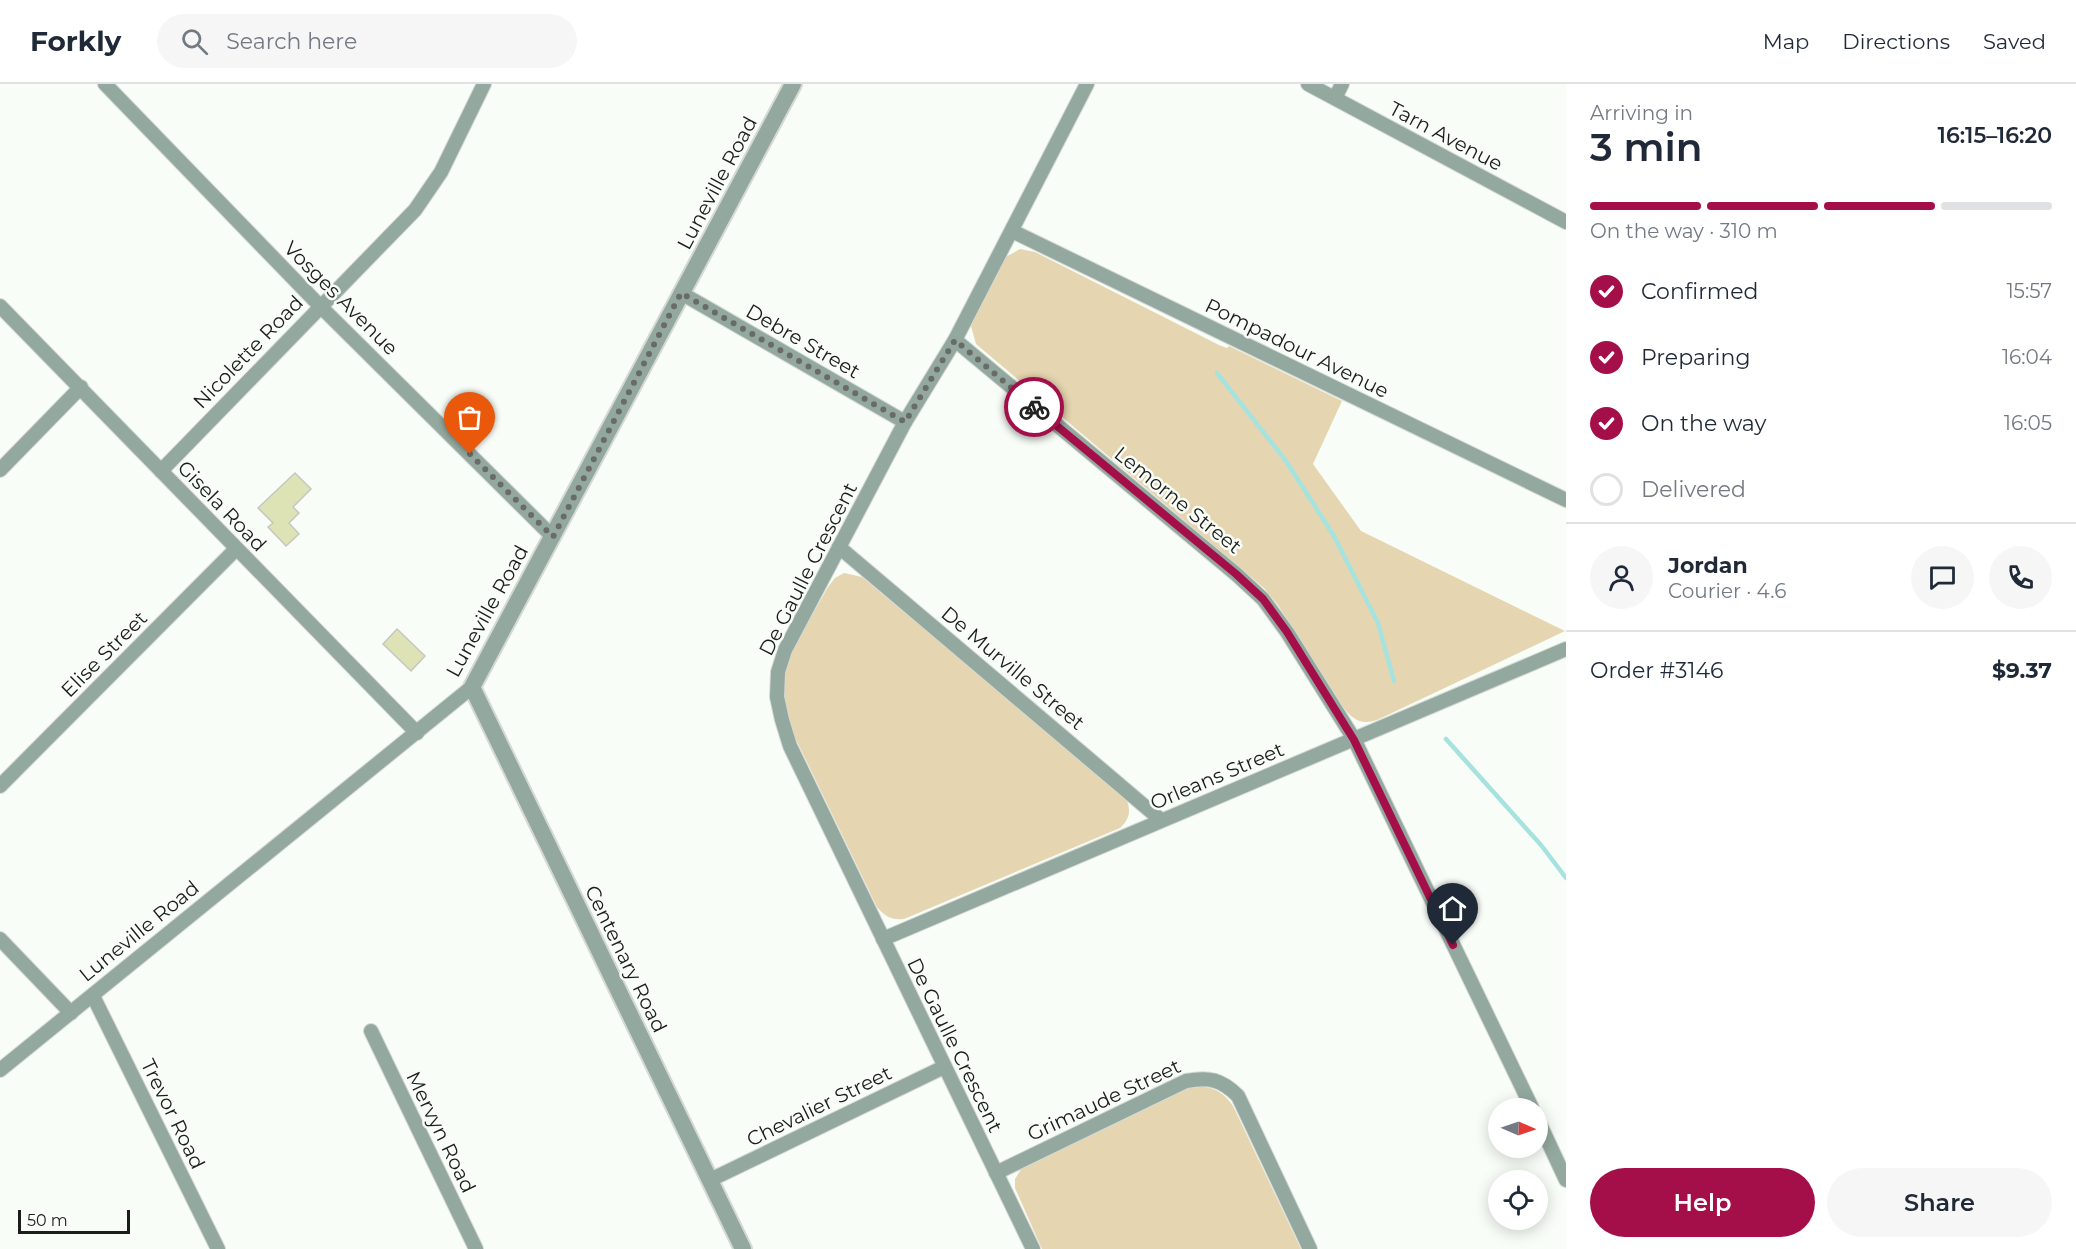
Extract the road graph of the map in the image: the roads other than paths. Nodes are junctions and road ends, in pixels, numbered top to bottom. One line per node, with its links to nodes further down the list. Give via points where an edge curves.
1 (105, 84): 12 (street, Vosges Avenue)
2 (484, 84): 12 (street, Nicolette Road, via 427,195)
3 (794, 84): 10 (street, Luneville Road)
4 (1087, 84): 9 (street, De Gaulle Crescent)
5 (1308, 84): 7 (street, Tarn Avenue)
6 (1342, 84): 7 (street)
7 (1335, 98): 8 (street, Tarn Avenue)
8 (1566, 222)
9 (1012, 231): 13 (street, De Gaulle Crescent); 18 (street, Pompadour Avenue)
10 (681, 293): 15 (street, Debre Street); 19 (street, Luneville Road)
11 (0, 306): 14 (street, Gisela Road)
12 (320, 306): 17 (street, Nicolette Road); 19 (street, Vosges Avenue)
13 (955, 340): 15 (street, De Gaulle Crescent); 25 (street, Lemorne Street, via 1263,599)
14 (81, 387): 16 (street); 17 (street, Gisela Road)
15 (905, 422): 20 (street, De Gaulle Crescent)
16 (0, 470)
17 (161, 471): 21 (street, Gisela Road)
18 (1566, 500)
19 (553, 537): 23 (street, Luneville Road)
20 (839, 547): 27 (street, De Murville Street); 29 (street, De Gaulle Crescent, via 785,650 778,672 777,697 790,746)
21 (236, 549): 24 (street, Gisela Road); 26 (street, Elise Street)
22 (1566, 650): 25 (street, Orleans Street)
23 (472, 687): 24 (street, Luneville Road); 38 (street, Centenary Road)
24 (417, 733): 30 (street, Luneville Road)
25 (1354, 740): 27 (street, Orleans Street); 35 (street, Lemorne Street)
26 (0, 786)
27 (1161, 820): 29 (street, Orleans Street)
28 (0, 939): 31 (street)
29 (883, 939): 33 (street, De Gaulle Crescent)
30 (93, 996): 31 (street, Luneville Road); 40 (street, Trevor Road)
31 (71, 1013): 34 (street, Luneville Road)
32 (371, 1031): 41 (street, Mervyn Road)
33 (944, 1067): 37 (street, De Gaulle Crescent); 38 (street, Chevalier Street)
34 (0, 1070)
35 (1527, 1098)
36 (1548, 1141): 39 (street)
37 (996, 1173): 43 (street, De Gaulle Crescent); 44 (street, Grimaude Street, via 1186,1081 1215,1080 1238,1096)
38 (710, 1180): 42 (street, Centenary Road)
39 (1566, 1180)
40 (218, 1249)
41 (476, 1249)
42 (743, 1249)
43 (1033, 1249)
44 (1310, 1249)

